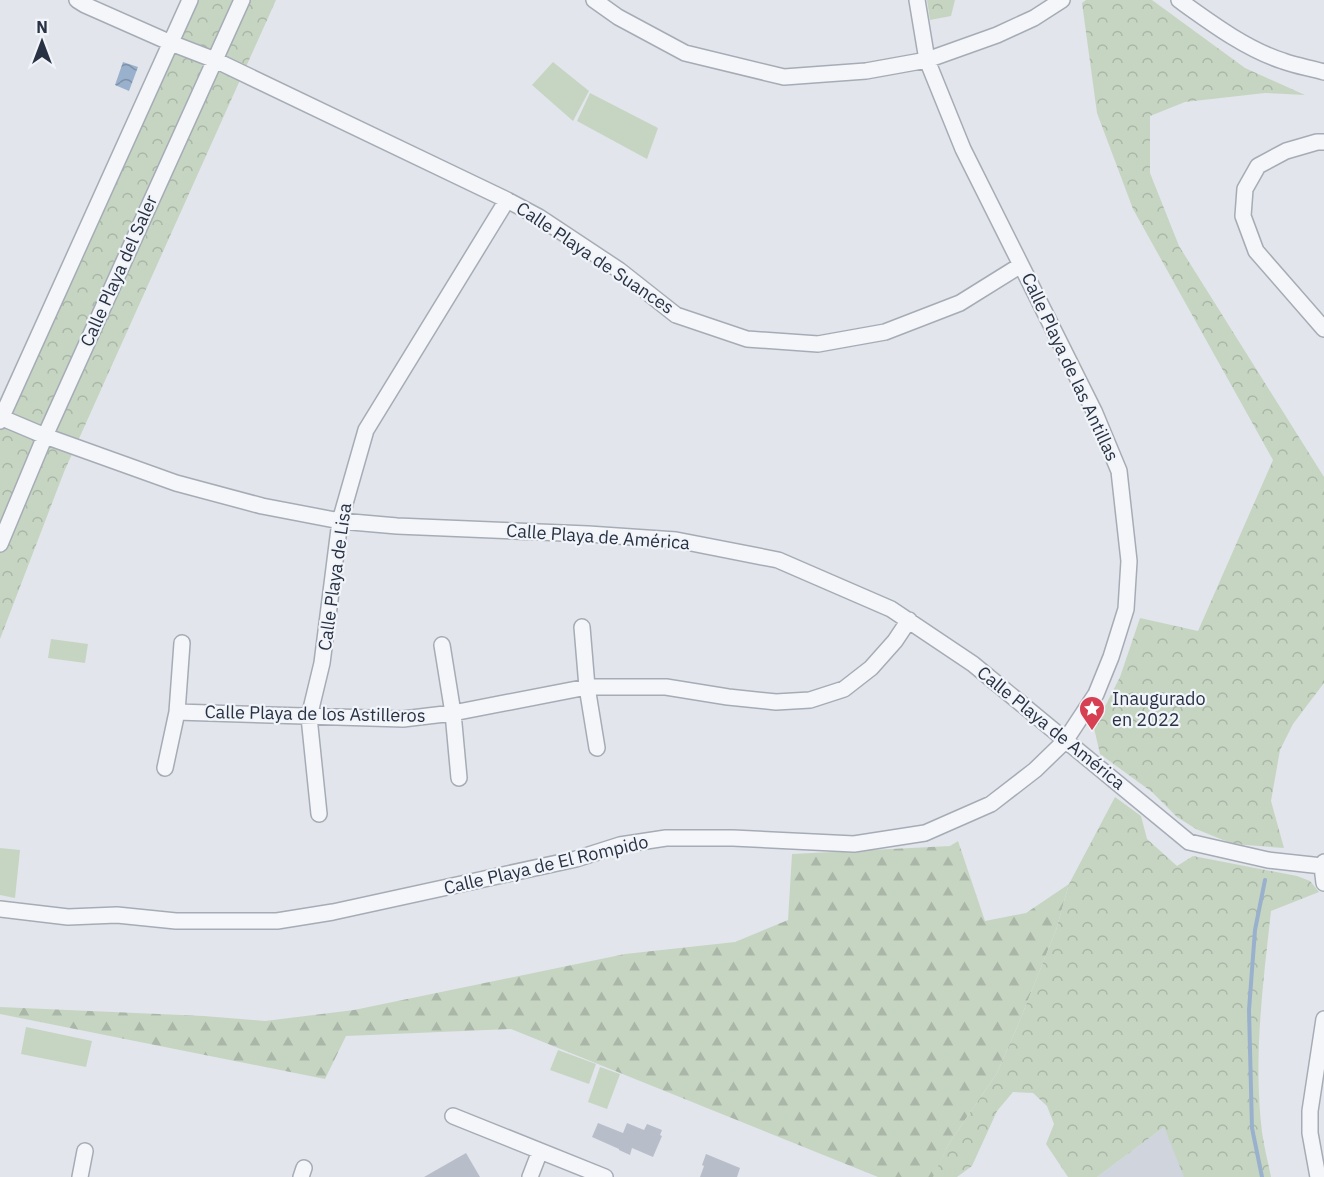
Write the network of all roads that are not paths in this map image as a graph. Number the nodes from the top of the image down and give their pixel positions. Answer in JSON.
{"nodes":[{"id":1,"x":77,"y":0,"type":"edge"},
{"id":2,"x":190,"y":0,"type":"edge"},
{"id":3,"x":242,"y":0,"type":"edge"},
{"id":4,"x":594,"y":0,"type":"edge"},
{"id":5,"x":917,"y":0,"type":"edge"},
{"id":6,"x":1062,"y":0,"type":"edge"},
{"id":7,"x":1179,"y":0,"type":"edge"},
{"id":8,"x":171,"y":43,"type":"junction"},
{"id":9,"x":215,"y":60,"type":"junction"},
{"id":10,"x":927,"y":60,"type":"junction"},
{"id":11,"x":1324,"y":72,"type":"edge"},
{"id":12,"x":1322,"y":142,"type":"edge"},
{"id":13,"x":507,"y":200,"type":"junction"},
{"id":14,"x":1021,"y":265,"type":"junction"},
{"id":15,"x":1324,"y":329,"type":"edge"},
{"id":16,"x":0,"y":419,"type":"edge"},
{"id":17,"x":45,"y":436,"type":"junction"},
{"id":18,"x":340,"y":521,"type":"junction"},
{"id":19,"x":0,"y":544,"type":"edge"},
{"id":20,"x":909,"y":620,"type":"junction"},
{"id":21,"x":582,"y":627,"type":"dead end"},
{"id":22,"x":182,"y":643,"type":"dead end"},
{"id":23,"x":442,"y":645,"type":"dead end"},
{"id":24,"x":587,"y":687,"type":"junction"},
{"id":25,"x":177,"y":712,"type":"junction"},
{"id":26,"x":453,"y":713,"type":"junction"},
{"id":27,"x":309,"y":717,"type":"junction"},
{"id":28,"x":1065,"y":741,"type":"junction"},
{"id":29,"x":597,"y":748,"type":"dead end"},
{"id":30,"x":165,"y":768,"type":"dead end"},
{"id":31,"x":459,"y":778,"type":"dead end"},
{"id":32,"x":319,"y":814,"type":"dead end"},
{"id":33,"x":1323,"y":864,"type":"edge"},
{"id":34,"x":1324,"y":883,"type":"edge"},
{"id":35,"x":0,"y":909,"type":"edge"},
{"id":36,"x":1324,"y":1019,"type":"edge"},
{"id":37,"x":453,"y":1116,"type":"dead end"},
{"id":38,"x":85,"y":1151,"type":"dead end"},
{"id":39,"x":540,"y":1151,"type":"junction"},
{"id":40,"x":80,"y":1177,"type":"edge"},
{"id":41,"x":530,"y":1177,"type":"edge"},
{"id":42,"x":605,"y":1177,"type":"edge"},
{"id":43,"x":1318,"y":1177,"type":"edge"}],
"edges":[{"from":1,"to":8,"type":"street","name":"Calle Playa de Suances"},
{"from":2,"to":8,"type":"street"},
{"from":3,"to":9,"type":"street","name":"Calle Playa del Saler"},
{"from":4,"to":10,"type":"street"},
{"from":5,"to":10,"type":"street","name":"Calle Playa de las Antillas"},
{"from":6,"to":10,"type":"street"},
{"from":7,"to":11,"type":"street"},
{"from":8,"to":9,"type":"street","name":"Calle Playa de Suances"},
{"from":8,"to":16,"type":"street"},
{"from":9,"to":13,"type":"street","name":"Calle Playa de Suances"},
{"from":9,"to":17,"type":"street","name":"Calle Playa del Saler"},
{"from":10,"to":14,"type":"street","name":"Calle Playa de las Antillas"},
{"from":12,"to":15,"type":"street"},
{"from":13,"to":14,"type":"street","name":"Calle Playa de Suances"},
{"from":13,"to":18,"type":"street","name":"Calle Playa de Lisa"},
{"from":14,"to":28,"type":"street","name":"Calle Playa de las Antillas"},
{"from":16,"to":17,"type":"street","name":"Calle Playa de América"},
{"from":17,"to":18,"type":"street","name":"Calle Playa de América"},
{"from":17,"to":19,"type":"street","name":"Calle Playa del Saler"},
{"from":18,"to":20,"type":"street","name":"Calle Playa de América"},
{"from":18,"to":27,"type":"street","name":"Calle Playa de Lisa"},
{"from":20,"to":24,"type":"street","name":"Calle Playa de los Astilleros"},
{"from":20,"to":28,"type":"street","name":"Calle Playa de América"},
{"from":21,"to":24,"type":"street"},
{"from":22,"to":25,"type":"street","name":"Calle Playa de los Astilleros"},
{"from":23,"to":26,"type":"street","name":"Calle Playa de los Astilleros"},
{"from":24,"to":26,"type":"street","name":"Calle Playa de los Astilleros"},
{"from":24,"to":29,"type":"street"},
{"from":25,"to":27,"type":"street","name":"Calle Playa de los Astilleros"},
{"from":25,"to":30,"type":"street","name":"Calle Playa de los Astilleros"},
{"from":26,"to":27,"type":"street","name":"Calle Playa de los Astilleros"},
{"from":26,"to":31,"type":"street","name":"Calle Playa de los Astilleros"},
{"from":27,"to":32,"type":"street","name":"Calle Playa de Lisa"},
{"from":28,"to":33,"type":"street","name":"Calle Playa de América"},
{"from":28,"to":35,"type":"street","name":"Calle Playa de El Rompido"},
{"from":33,"to":34,"type":"street"},
{"from":36,"to":43,"type":"street"},
{"from":37,"to":39,"type":"street"},
{"from":38,"to":40,"type":"street"},
{"from":39,"to":41,"type":"street"},
{"from":39,"to":42,"type":"street"}]}
